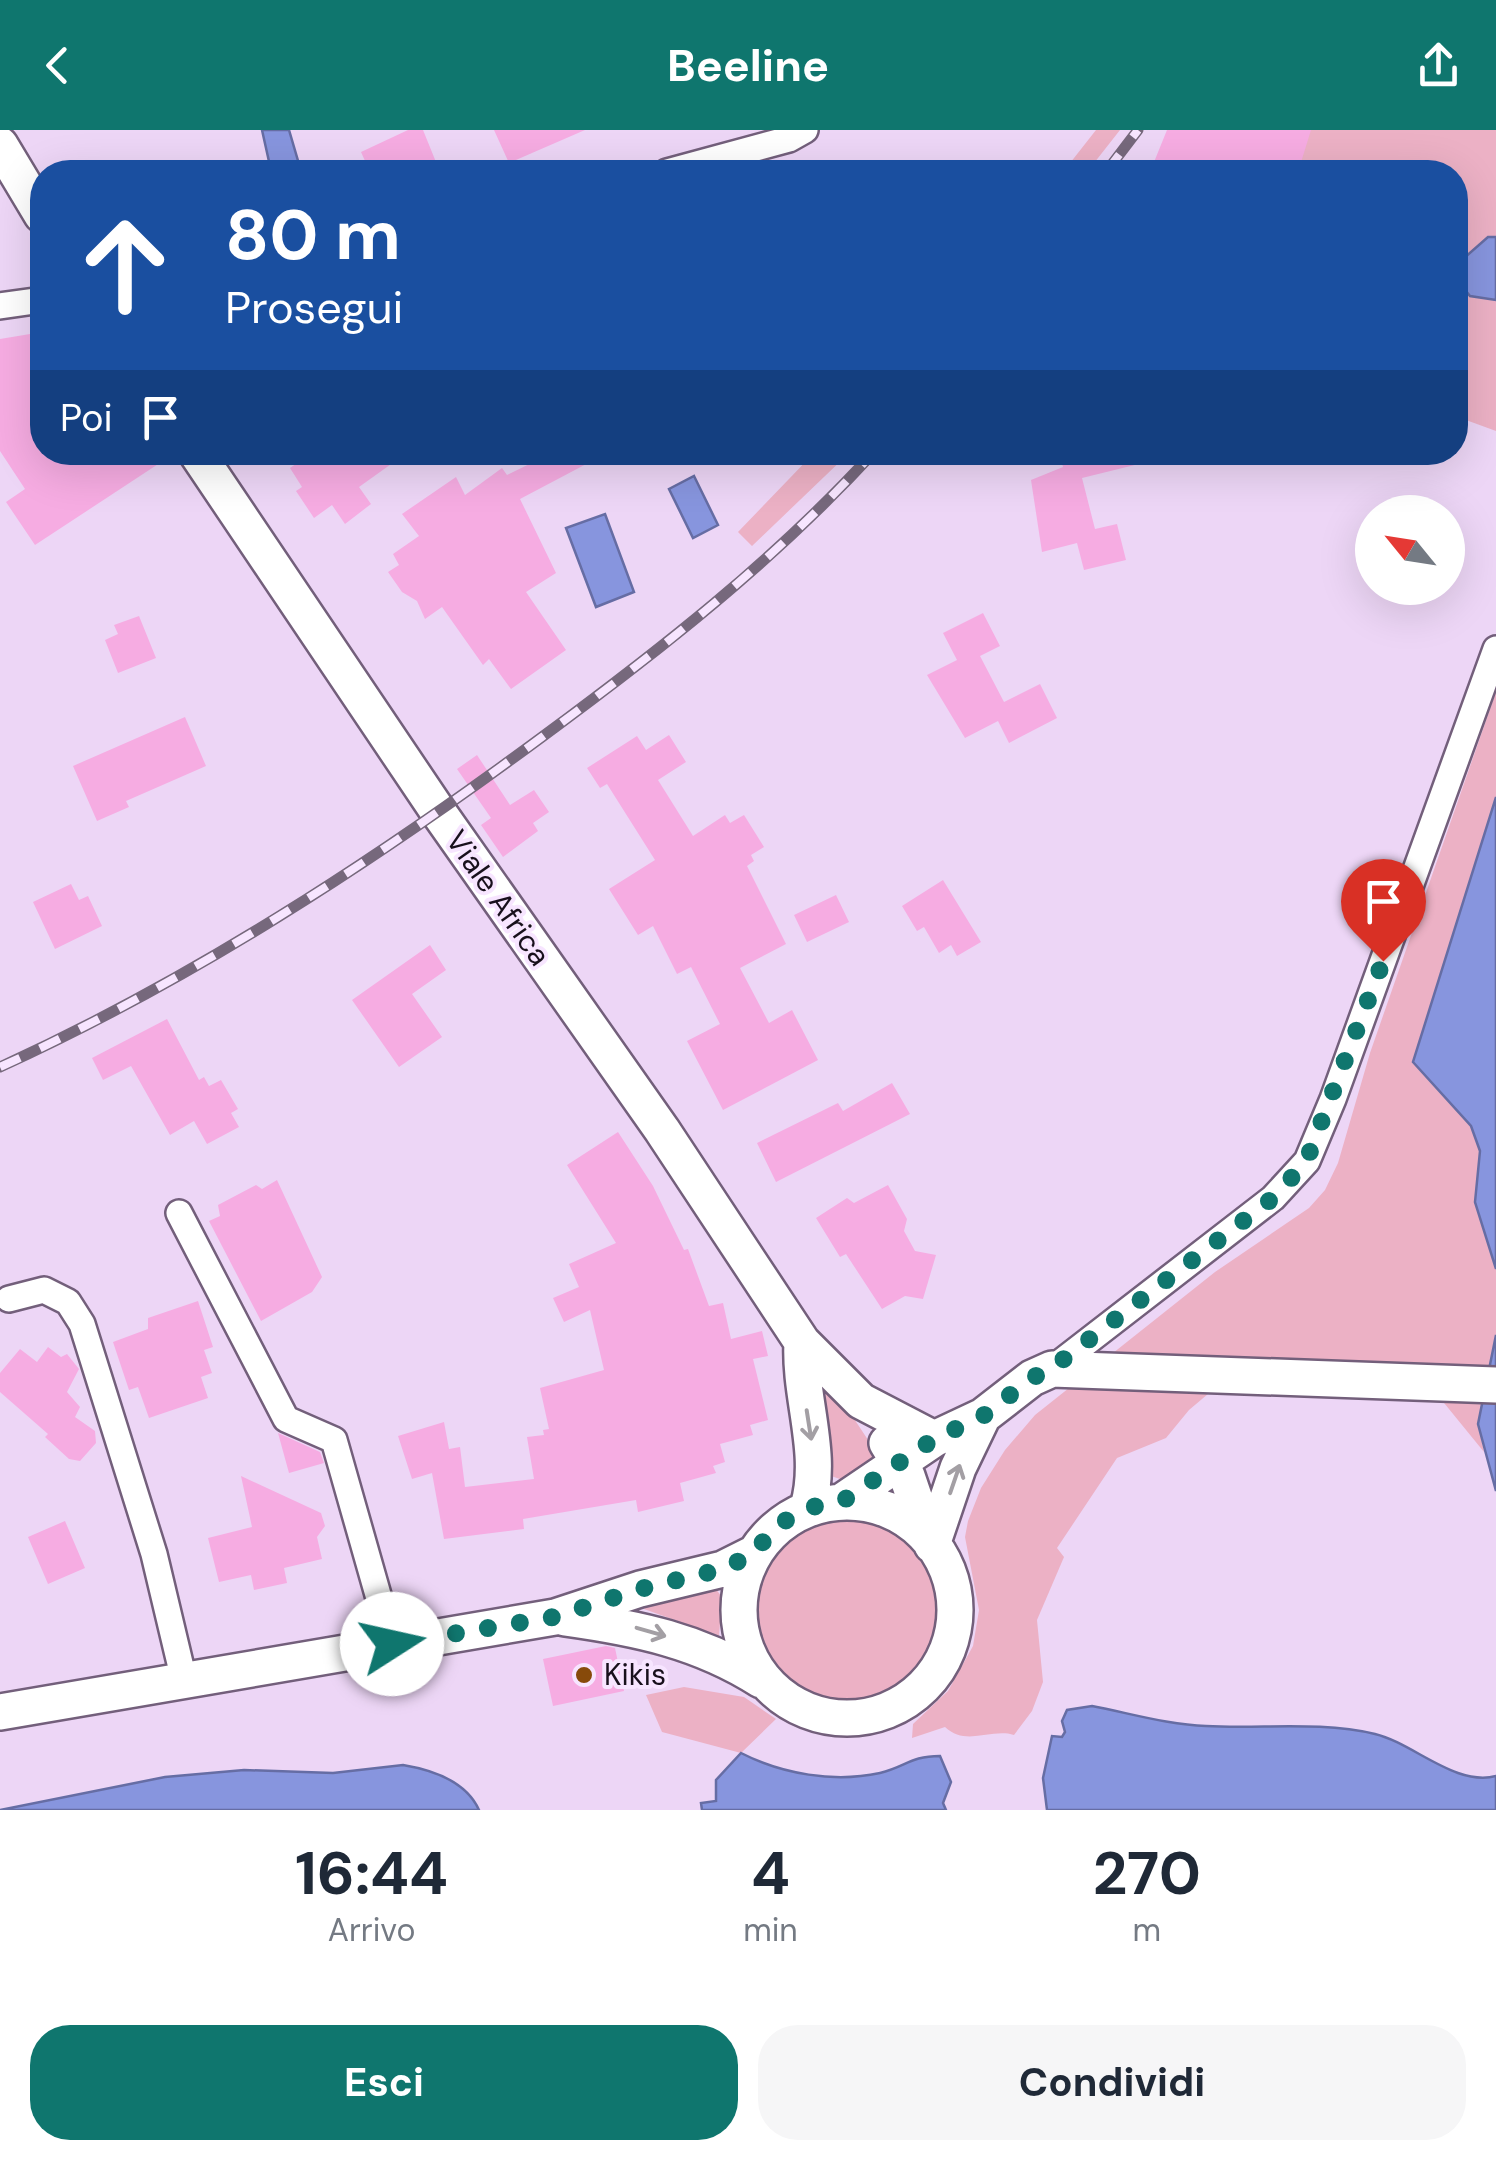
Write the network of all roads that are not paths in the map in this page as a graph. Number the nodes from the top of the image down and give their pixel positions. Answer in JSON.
{"nodes":[{"id":1,"x":805,"y":130,"type":"edge"},
{"id":2,"x":0,"y":145,"type":"edge"},
{"id":3,"x":710,"y":160,"type":"edge"},
{"id":4,"x":30,"y":195,"type":"edge"},
{"id":5,"x":30,"y":302,"type":"edge"},
{"id":6,"x":0,"y":306,"type":"edge"},
{"id":7,"x":205,"y":465,"type":"edge"},
{"id":8,"x":1496,"y":649,"type":"edge"},
{"id":9,"x":179,"y":1213,"type":"dead end"},
{"id":10,"x":9,"y":1300,"type":"dead end"},
{"id":11,"x":802,"y":1342,"type":"junction"},
{"id":12,"x":1052,"y":1368,"type":"junction"},
{"id":13,"x":1496,"y":1384,"type":"edge"},
{"id":14,"x":861,"y":1401,"type":"junction"},
{"id":15,"x":983,"y":1416,"type":"junction"},
{"id":16,"x":934,"y":1439,"type":"junction"},
{"id":17,"x":899,"y":1463,"type":"junction"},
{"id":18,"x":844,"y":1500,"type":"junction"},
{"id":19,"x":808,"y":1508,"type":"junction"},
{"id":20,"x":930,"y":1541,"type":"junction"},
{"id":21,"x":753,"y":1554,"type":"junction"},
{"id":22,"x":554,"y":1617,"type":"junction"},
{"id":23,"x":392,"y":1644,"type":"junction"},
{"id":24,"x":184,"y":1680,"type":"junction"},
{"id":25,"x":765,"y":1682,"type":"junction"},
{"id":26,"x":0,"y":1712,"type":"edge"}],
"edges":[{"from":1,"to":3,"type":"street"},
{"from":2,"to":4,"type":"main road"},
{"from":5,"to":6,"type":"street"},
{"from":7,"to":11,"type":"main road","name":"Viale Africa"},
{"from":8,"to":12,"type":"street"},
{"from":9,"to":23,"type":"street"},
{"from":10,"to":24,"type":"street"},
{"from":11,"to":14,"type":"main road","name":"Viale Africa"},
{"from":11,"to":19,"type":"main road","one_way":true},
{"from":12,"to":13,"type":"main road"},
{"from":12,"to":15,"type":"main road"},
{"from":14,"to":16,"type":"main road","name":"Viale Africa"},
{"from":14,"to":17,"type":"main road","name":"Viale Africa"},
{"from":15,"to":16,"type":"main road"},
{"from":20,"to":15,"type":"main road","one_way":true},
{"from":16,"to":17,"type":"main road"},
{"from":17,"to":18,"type":"main road"},
{"from":17,"to":20,"type":"main road","name":"Viale Africa"},
{"from":18,"to":19,"type":"main road"},
{"from":18,"to":20,"type":"main road"},
{"from":19,"to":21,"type":"main road"},
{"from":20,"to":25,"type":"main road"},
{"from":21,"to":22,"type":"main road"},
{"from":21,"to":25,"type":"main road"},
{"from":22,"to":23,"type":"main road"},
{"from":22,"to":25,"type":"main road","one_way":true},
{"from":23,"to":24,"type":"main road"},
{"from":24,"to":26,"type":"main road"}]}
